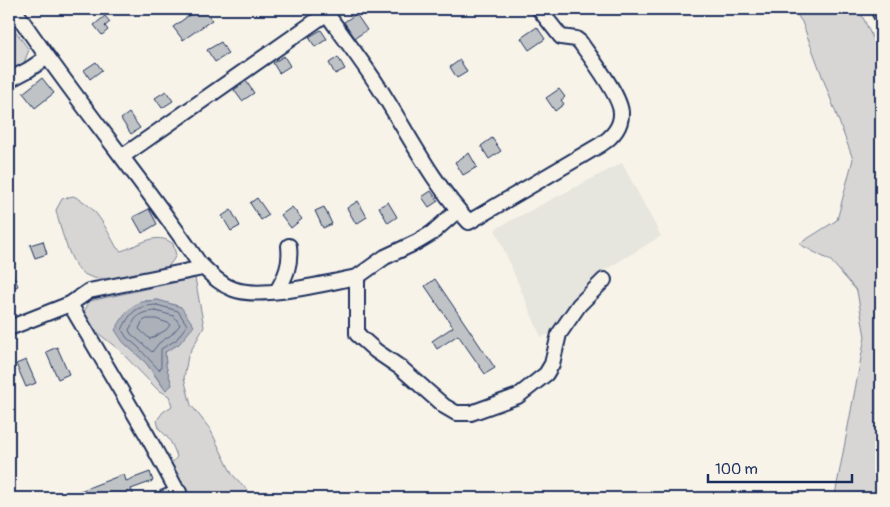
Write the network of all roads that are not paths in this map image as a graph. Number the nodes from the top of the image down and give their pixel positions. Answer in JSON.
{"nodes":[{"id":1,"x":14,"y":9,"type":"edge"},
{"id":2,"x":539,"y":9,"type":"edge"},
{"id":3,"x":878,"y":9,"type":"edge"},
{"id":4,"x":330,"y":10,"type":"edge"},
{"id":5,"x":881,"y":15,"type":"edge"},
{"id":6,"x":46,"y":58,"type":"junction"},
{"id":7,"x":9,"y":80,"type":"edge"},
{"id":8,"x":123,"y":156,"type":"junction"},
{"id":9,"x":458,"y":210,"type":"junction"},
{"id":10,"x":289,"y":246,"type":"dead end"},
{"id":11,"x":199,"y":263,"type":"junction"},
{"id":12,"x":356,"y":277,"type":"junction"},
{"id":13,"x":604,"y":280,"type":"dead end"},
{"id":14,"x":277,"y":291,"type":"junction"},
{"id":15,"x":70,"y":304,"type":"junction"},
{"id":16,"x":9,"y":328,"type":"edge"},
{"id":17,"x":180,"y":495,"type":"edge"},
{"id":18,"x":164,"y":498,"type":"edge"}],
"edges":[{"from":1,"to":6,"type":"street"},
{"from":2,"to":9,"type":"street"},
{"from":3,"to":5,"type":"street"},
{"from":4,"to":8,"type":"street"},
{"from":4,"to":9,"type":"street"},
{"from":6,"to":7,"type":"street"},
{"from":6,"to":8,"type":"street"},
{"from":8,"to":11,"type":"street"},
{"from":9,"to":12,"type":"street"},
{"from":10,"to":14,"type":"street"},
{"from":11,"to":14,"type":"street"},
{"from":11,"to":15,"type":"street"},
{"from":12,"to":13,"type":"street"},
{"from":12,"to":14,"type":"street"},
{"from":15,"to":16,"type":"street"},
{"from":15,"to":17,"type":"street"},
{"from":17,"to":18,"type":"street"}]}
